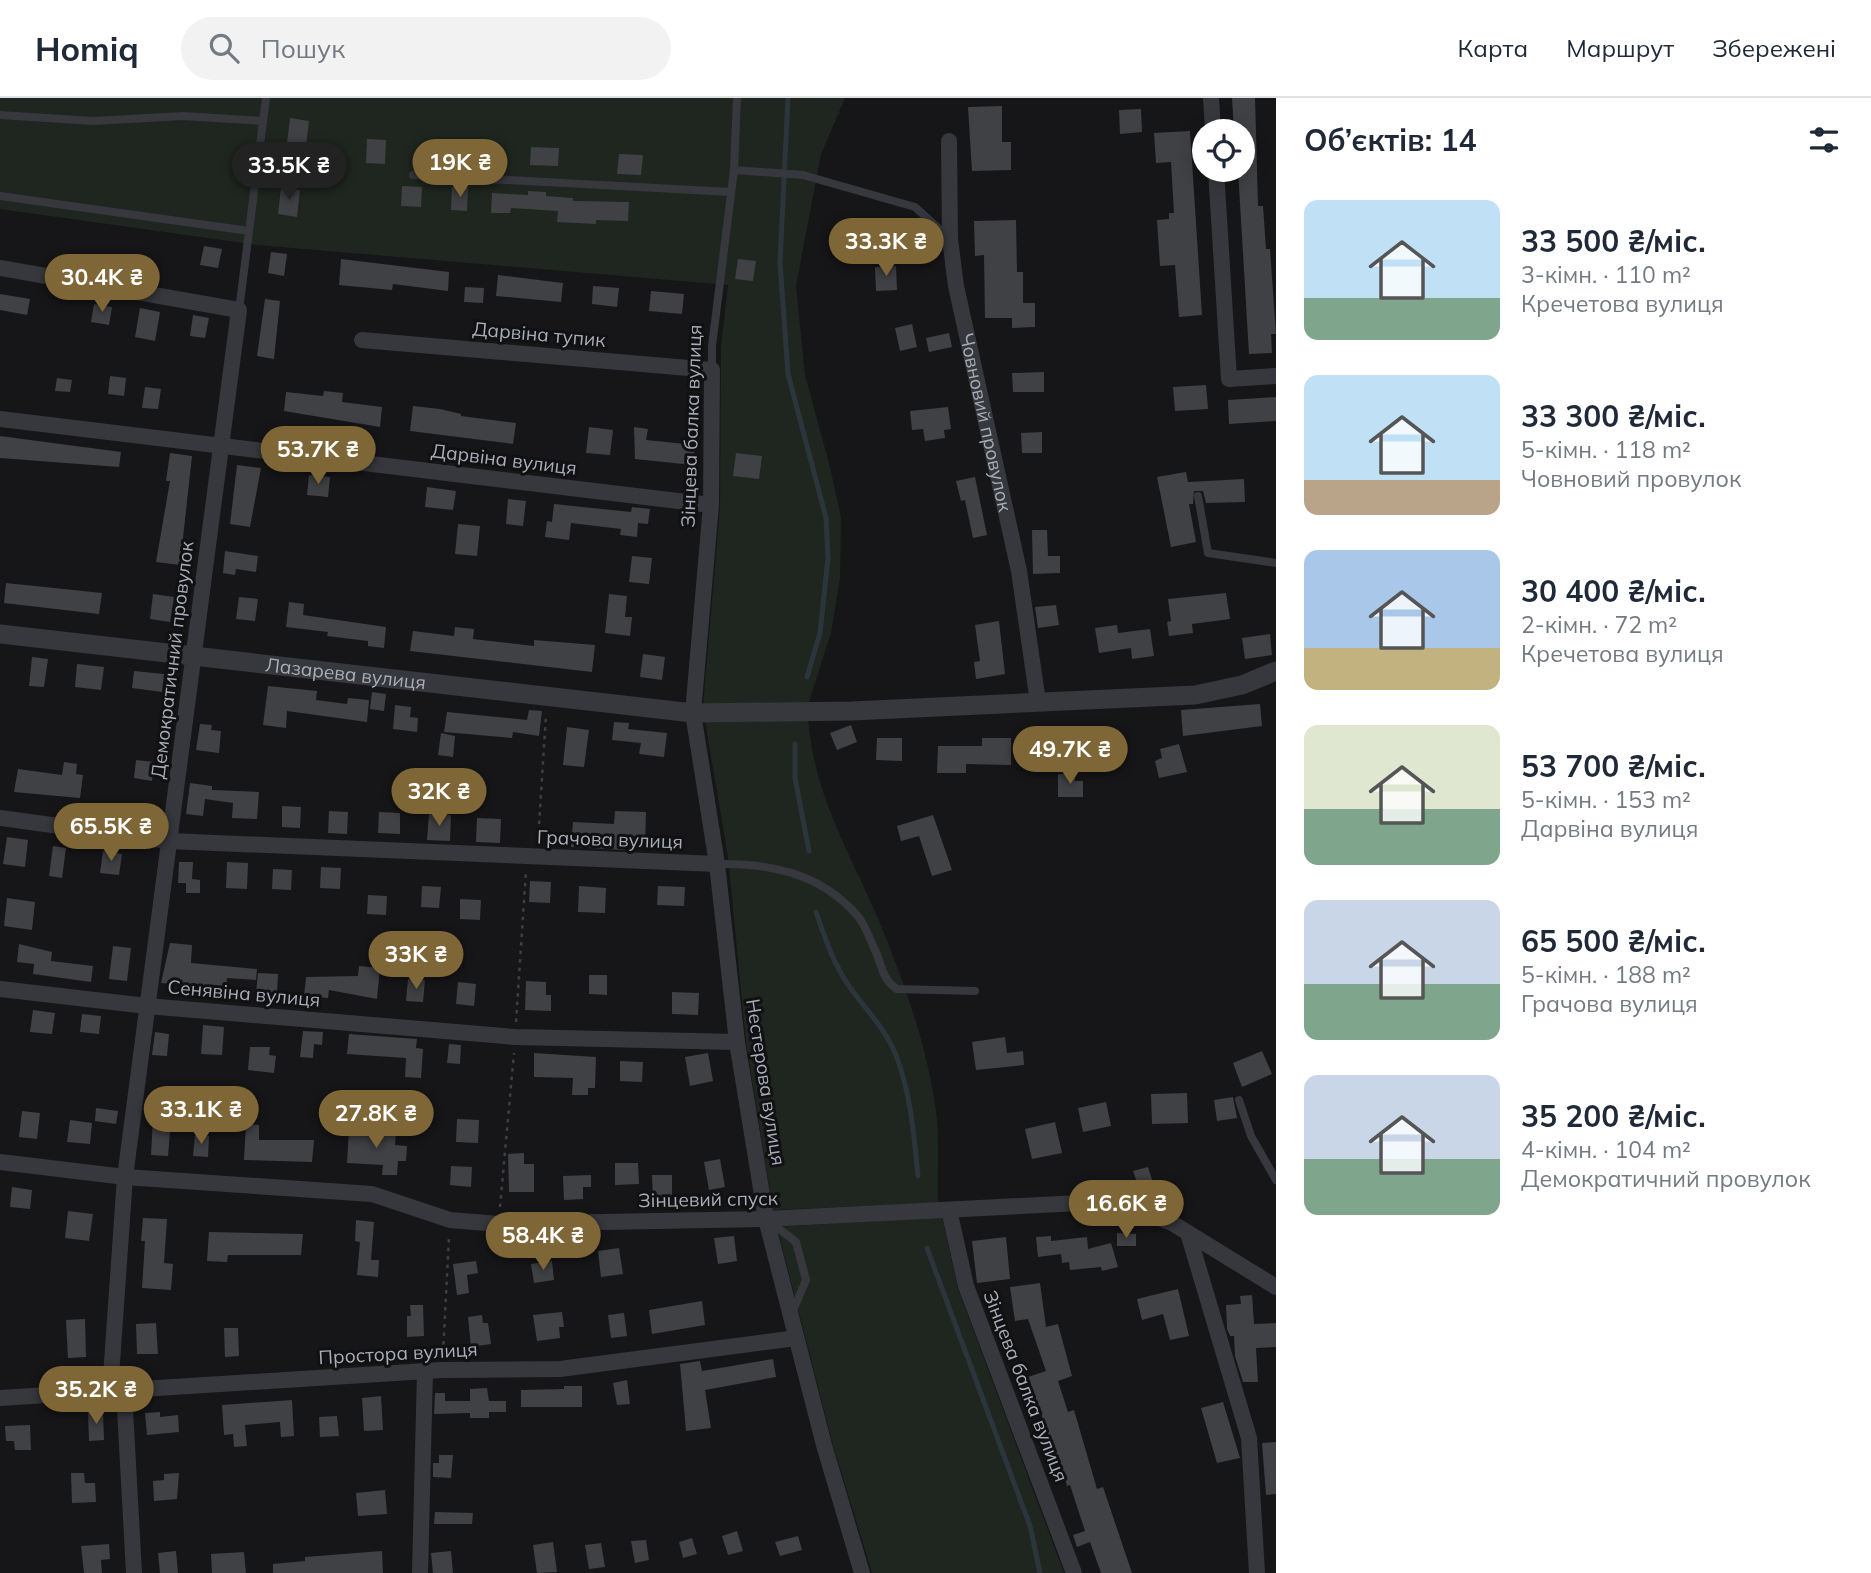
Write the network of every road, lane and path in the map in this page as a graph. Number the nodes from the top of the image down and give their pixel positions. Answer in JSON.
{"nodes":[{"id":1,"x":266,"y":98,"type":"edge"},
{"id":2,"x":737,"y":98,"type":"edge"},
{"id":3,"x":1211,"y":98,"type":"edge"},
{"id":4,"x":0,"y":115,"type":"edge"},
{"id":5,"x":1212,"y":119,"type":"edge"},
{"id":6,"x":263,"y":121,"type":"junction"},
{"id":7,"x":949,"y":141,"type":"dead end"},
{"id":8,"x":734,"y":170,"type":"junction"},
{"id":9,"x":413,"y":175,"type":"dead end"},
{"id":10,"x":1217,"y":182,"type":"edge"},
{"id":11,"x":731,"y":192,"type":"junction"},
{"id":12,"x":0,"y":196,"type":"edge"},
{"id":13,"x":249,"y":231,"type":"junction"},
{"id":14,"x":950,"y":239,"type":"junction"},
{"id":15,"x":0,"y":268,"type":"edge"},
{"id":16,"x":239,"y":310,"type":"junction"},
{"id":17,"x":362,"y":340,"type":"dead end"},
{"id":18,"x":712,"y":370,"type":"junction"},
{"id":19,"x":1276,"y":376,"type":"edge"},
{"id":20,"x":0,"y":419,"type":"edge"},
{"id":21,"x":221,"y":447,"type":"junction"},
{"id":22,"x":1198,"y":496,"type":"dead end"},
{"id":23,"x":711,"y":505,"type":"junction"},
{"id":24,"x":1276,"y":563,"type":"edge"},
{"id":25,"x":0,"y":634,"type":"edge"},
{"id":26,"x":193,"y":656,"type":"junction"},
{"id":27,"x":1276,"y":671,"type":"edge"},
{"id":28,"x":547,"y":697,"type":"junction"},
{"id":29,"x":1038,"y":702,"type":"junction"},
{"id":30,"x":693,"y":713,"type":"junction"},
{"id":31,"x":0,"y":818,"type":"edge"},
{"id":32,"x":169,"y":841,"type":"junction"},
{"id":33,"x":532,"y":858,"type":"junction"},
{"id":34,"x":717,"y":864,"type":"junction"},
{"id":35,"x":0,"y":989,"type":"edge"},
{"id":36,"x":975,"y":991,"type":"dead end"},
{"id":37,"x":147,"y":1006,"type":"junction"},
{"id":38,"x":515,"y":1037,"type":"junction"},
{"id":39,"x":737,"y":1042,"type":"junction"},
{"id":40,"x":1239,"y":1100,"type":"dead end"},
{"id":41,"x":0,"y":1162,"type":"edge"},
{"id":42,"x":125,"y":1177,"type":"junction"},
{"id":43,"x":1276,"y":1180,"type":"edge"},
{"id":44,"x":949,"y":1210,"type":"junction"},
{"id":45,"x":766,"y":1219,"type":"junction"},
{"id":46,"x":450,"y":1220,"type":"junction"},
{"id":47,"x":499,"y":1224,"type":"junction"},
{"id":48,"x":1188,"y":1233,"type":"junction"},
{"id":49,"x":1276,"y":1287,"type":"edge"},
{"id":50,"x":790,"y":1315,"type":"junction"},
{"id":51,"x":796,"y":1338,"type":"junction"},
{"id":52,"x":442,"y":1370,"type":"junction"},
{"id":53,"x":425,"y":1371,"type":"junction"},
{"id":54,"x":117,"y":1391,"type":"junction"},
{"id":55,"x":0,"y":1398,"type":"edge"},
{"id":56,"x":134,"y":1573,"type":"edge"},
{"id":57,"x":420,"y":1573,"type":"edge"},
{"id":58,"x":862,"y":1573,"type":"edge"},
{"id":59,"x":1074,"y":1573,"type":"edge"},
{"id":60,"x":1257,"y":1573,"type":"edge"}],
"edges":[{"from":1,"to":6,"type":"lane"},
{"from":2,"to":8,"type":"lane","name":"Зінцева балка вулиця"},
{"from":3,"to":5,"type":"street"},
{"from":4,"to":6,"type":"lane"},
{"from":6,"to":13,"type":"lane"},
{"from":7,"to":14,"type":"street","name":"Човновий провулок"},
{"from":8,"to":11,"type":"lane","name":"Зінцева балка вулиця"},
{"from":8,"to":14,"type":"lane"},
{"from":9,"to":11,"type":"lane"},
{"from":10,"to":19,"type":"street"},
{"from":11,"to":18,"type":"lane","name":"Зінцева балка вулиця"},
{"from":12,"to":13,"type":"lane"},
{"from":13,"to":16,"type":"lane"},
{"from":14,"to":29,"type":"street","name":"Човновий провулок"},
{"from":15,"to":16,"type":"street"},
{"from":16,"to":21,"type":"street","name":"Демократичний провулок"},
{"from":17,"to":18,"type":"street","name":"Дарвіна тупик"},
{"from":18,"to":23,"type":"street","name":"Зінцева балка вулиця"},
{"from":20,"to":21,"type":"street","name":"Дарвіна вулиця"},
{"from":21,"to":23,"type":"street","name":"Дарвіна вулиця"},
{"from":21,"to":26,"type":"street","name":"Демократичний провулок"},
{"from":22,"to":24,"type":"lane"},
{"from":23,"to":30,"type":"street","name":"Зінцева балка вулиця"},
{"from":25,"to":26,"type":"street","name":"Лазарева вулиця"},
{"from":26,"to":28,"type":"street","name":"Лазарева вулиця"},
{"from":26,"to":32,"type":"street","name":"Демократичний провулок"},
{"from":27,"to":29,"type":"street"},
{"from":28,"to":30,"type":"street","name":"Лазарева вулиця"},
{"from":28,"to":33,"type":"path"},
{"from":29,"to":30,"type":"street"},
{"from":30,"to":34,"type":"street","name":"Нестерова вулиця"},
{"from":31,"to":32,"type":"street","name":"Грачова вулиця"},
{"from":32,"to":33,"type":"street","name":"Грачова вулиця"},
{"from":32,"to":37,"type":"street","name":"Демократичний провулок"},
{"from":33,"to":34,"type":"street","name":"Грачова вулиця"},
{"from":33,"to":38,"type":"path"},
{"from":34,"to":36,"type":"lane"},
{"from":34,"to":39,"type":"street","name":"Нестерова вулиця"},
{"from":35,"to":37,"type":"street","name":"Сенявіна вулиця"},
{"from":37,"to":38,"type":"street","name":"Сенявіна вулиця"},
{"from":37,"to":42,"type":"street","name":"Демократичний провулок"},
{"from":38,"to":39,"type":"street","name":"Сенявіна вулиця"},
{"from":38,"to":47,"type":"path"},
{"from":39,"to":45,"type":"street","name":"Нестерова вулиця"},
{"from":40,"to":43,"type":"lane"},
{"from":41,"to":42,"type":"street","name":"Зінцевий спуск"},
{"from":42,"to":46,"type":"street","name":"Зінцевий спуск"},
{"from":42,"to":54,"type":"street","name":"Демократичний провулок"},
{"from":44,"to":45,"type":"street","name":"Зінцевий спуск"},
{"from":44,"to":48,"type":"street","name":"Зінцевий спуск"},
{"from":44,"to":59,"type":"street","name":"Зінцева балка вулиця"},
{"from":45,"to":47,"type":"street","name":"Зінцевий спуск"},
{"from":45,"to":50,"type":"street","name":"Нестерова вулиця"},
{"from":45,"to":50,"type":"lane"},
{"from":46,"to":47,"type":"street","name":"Зінцевий спуск"},
{"from":46,"to":52,"type":"path"},
{"from":48,"to":49,"type":"street","name":"Зінцевий спуск"},
{"from":48,"to":60,"type":"street"},
{"from":50,"to":51,"type":"street","name":"Нестерова вулиця"},
{"from":51,"to":52,"type":"street","name":"Простора вулиця"},
{"from":51,"to":58,"type":"street","name":"Нестерова вулиця"},
{"from":52,"to":53,"type":"street","name":"Простора вулиця"},
{"from":53,"to":54,"type":"street","name":"Простора вулиця"},
{"from":53,"to":57,"type":"street"},
{"from":54,"to":55,"type":"street","name":"Простора вулиця"},
{"from":54,"to":56,"type":"street","name":"Демократичний провулок"}]}
